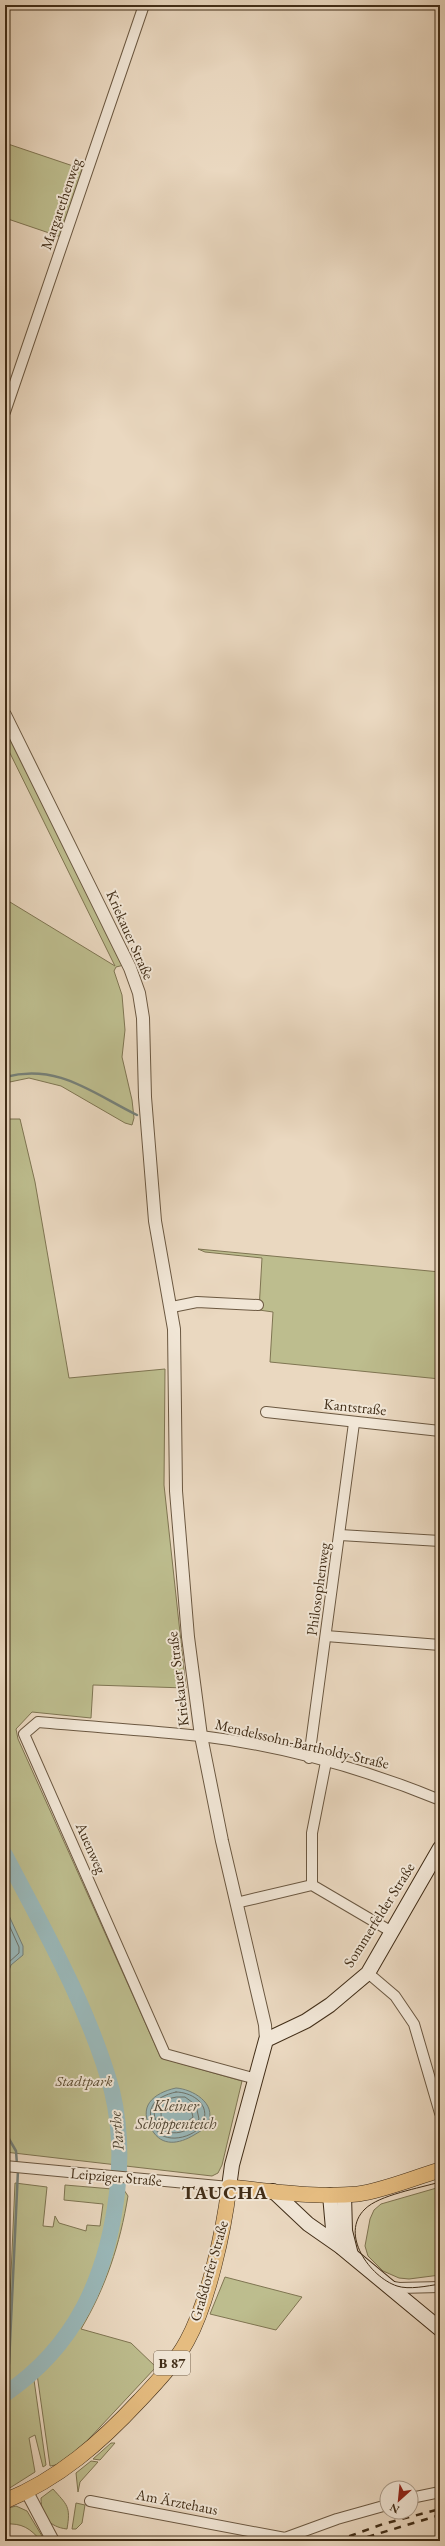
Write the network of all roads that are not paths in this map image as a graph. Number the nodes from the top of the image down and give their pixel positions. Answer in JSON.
{"nodes":[{"id":1,"x":144,"y":5,"type":"edge"},
{"id":2,"x":5,"y":412,"type":"edge"},
{"id":3,"x":5,"y":714,"type":"edge"},
{"id":4,"x":258,"y":1305,"type":"dead end"},
{"id":5,"x":172,"y":1307,"type":"junction"},
{"id":6,"x":266,"y":1412,"type":"dead end"},
{"id":7,"x":354,"y":1423,"type":"junction"},
{"id":8,"x":440,"y":1431,"type":"edge"},
{"id":9,"x":340,"y":1535,"type":"junction"},
{"id":10,"x":440,"y":1541,"type":"edge"},
{"id":11,"x":326,"y":1636,"type":"junction"},
{"id":12,"x":440,"y":1645,"type":"edge"},
{"id":13,"x":201,"y":1736,"type":"junction"},
{"id":14,"x":309,"y":1758,"type":"junction"},
{"id":15,"x":326,"y":1762,"type":"junction"},
{"id":16,"x":440,"y":1800,"type":"edge"},
{"id":17,"x":440,"y":1848,"type":"edge"},
{"id":18,"x":312,"y":1885,"type":"junction"},
{"id":19,"x":236,"y":1903,"type":"junction"},
{"id":20,"x":392,"y":1932,"type":"junction"},
{"id":21,"x":368,"y":1973,"type":"junction"},
{"id":22,"x":266,"y":2040,"type":"junction"},
{"id":23,"x":256,"y":2079,"type":"junction"},
{"id":24,"x":440,"y":2113,"type":"edge"},
{"id":25,"x":5,"y":2166,"type":"edge"},
{"id":26,"x":440,"y":2170,"type":"edge"},
{"id":27,"x":229,"y":2187,"type":"junction"},
{"id":28,"x":274,"y":2191,"type":"junction"},
{"id":29,"x":337,"y":2195,"type":"junction"},
{"id":30,"x":346,"y":2251,"type":"junction"},
{"id":31,"x":387,"y":2286,"type":"junction"},
{"id":32,"x":440,"y":2287,"type":"edge"},
{"id":33,"x":440,"y":2329,"type":"edge"},
{"id":34,"x":27,"y":2492,"type":"junction"},
{"id":35,"x":440,"y":2492,"type":"edge"},
{"id":36,"x":419,"y":2496,"type":"edge"},
{"id":37,"x":5,"y":2500,"type":"edge"},
{"id":38,"x":90,"y":2501,"type":"dead end"},
{"id":39,"x":379,"y":2507,"type":"edge"},
{"id":40,"x":53,"y":2541,"type":"edge"}],
"edges":[{"from":1,"to":2,"type":"street","name":"Margarethenweg"},
{"from":3,"to":5,"type":"street","name":"Kriekauer Straße"},
{"from":4,"to":5,"type":"street"},
{"from":5,"to":13,"type":"street","name":"Kriekauer Straße"},
{"from":6,"to":7,"type":"street","name":"Kantstraße"},
{"from":7,"to":8,"type":"street","name":"Kantstraße"},
{"from":7,"to":9,"type":"street","name":"Philosophenweg"},
{"from":9,"to":10,"type":"street"},
{"from":9,"to":11,"type":"street","name":"Philosophenweg"},
{"from":11,"to":12,"type":"street"},
{"from":11,"to":14,"type":"street","name":"Philosophenweg"},
{"from":13,"to":14,"type":"street","name":"Mendelssohn-Bartholdy-Straße"},
{"from":13,"to":19,"type":"street","name":"Kriekauer Straße"},
{"from":13,"to":23,"type":"street","name":"Auenweg"},
{"from":14,"to":15,"type":"street","name":"Mendelssohn-Bartholdy-Straße"},
{"from":15,"to":16,"type":"street","name":"Mendelssohn-Bartholdy-Straße"},
{"from":15,"to":18,"type":"street"},
{"from":17,"to":20,"type":"main road","name":"Sommerfelder Straße"},
{"from":18,"to":19,"type":"street"},
{"from":18,"to":20,"type":"street"},
{"from":19,"to":22,"type":"street","name":"Kriekauer Straße"},
{"from":20,"to":21,"type":"main road","name":"Sommerfelder Straße"},
{"from":21,"to":22,"type":"main road","name":"Sommerfelder Straße"},
{"from":21,"to":24,"type":"street"},
{"from":22,"to":23,"type":"main road"},
{"from":23,"to":27,"type":"main road"},
{"from":25,"to":27,"type":"street","name":"Leipziger Straße"},
{"from":26,"to":29,"type":"main road","name":"Leipziger Straße"},
{"from":27,"to":28,"type":"main road","name":"Leipziger Straße"},
{"from":27,"to":34,"type":"main road","name":"Graßdorfer Straße","number":"B 87"},
{"from":28,"to":29,"type":"main road","name":"Leipziger Straße"},
{"from":28,"to":30,"type":"main road"},
{"from":29,"to":30,"type":"main road"},
{"from":30,"to":31,"type":"main road"},
{"from":31,"to":32,"type":"street"},
{"from":31,"to":33,"type":"main road"},
{"from":34,"to":37,"type":"main road","number":"B 87"},
{"from":34,"to":40,"type":"street"},
{"from":35,"to":36,"type":"street"},
{"from":38,"to":39,"type":"street","name":"Am Ärztehaus"}]}
